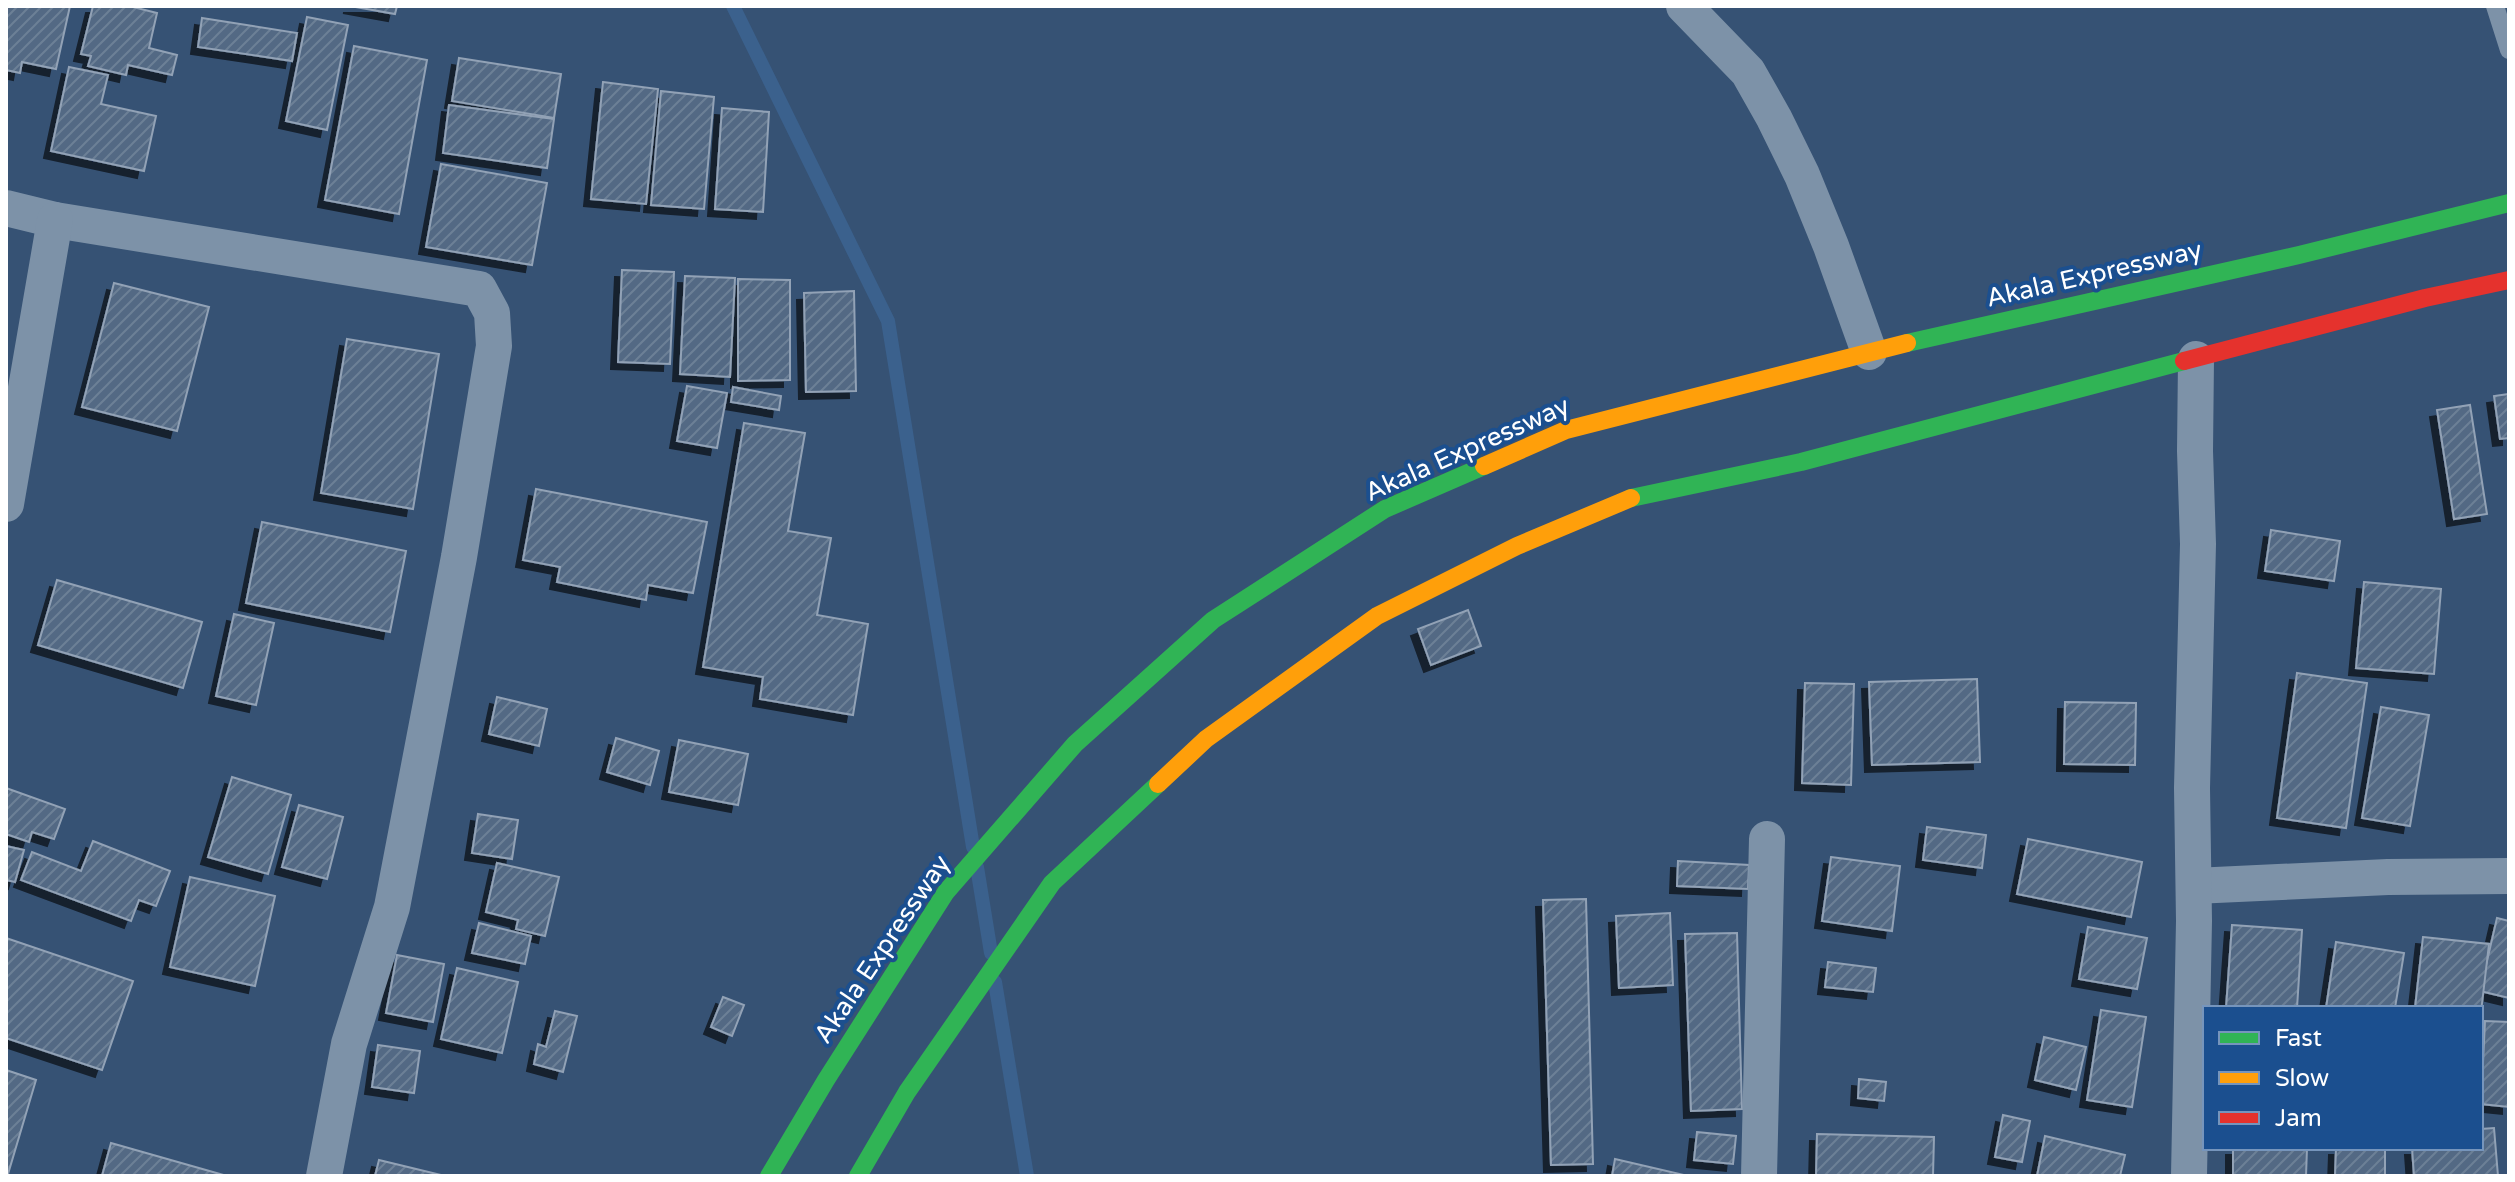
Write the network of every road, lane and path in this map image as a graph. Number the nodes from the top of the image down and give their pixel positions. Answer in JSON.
{"nodes":[{"id":1,"x":1684,"y":6,"type":"edge"},
{"id":2,"x":2495,"y":6,"type":"edge"},
{"id":3,"x":2509,"y":50,"type":"edge"},
{"id":4,"x":2509,"y":203,"type":"edge"},
{"id":5,"x":6,"y":208,"type":"edge"},
{"id":6,"x":55,"y":220,"type":"junction"},
{"id":7,"x":2509,"y":280,"type":"edge"},
{"id":8,"x":1869,"y":352,"type":"junction"},
{"id":9,"x":2196,"y":359,"type":"junction"},
{"id":10,"x":6,"y":504,"type":"edge"},
{"id":11,"x":1767,"y":839,"type":"dead end"},
{"id":12,"x":2509,"y":876,"type":"edge"},
{"id":13,"x":2194,"y":886,"type":"junction"},
{"id":14,"x":324,"y":1176,"type":"edge"},
{"id":15,"x":769,"y":1176,"type":"edge"},
{"id":16,"x":858,"y":1176,"type":"edge"},
{"id":17,"x":1759,"y":1176,"type":"edge"},
{"id":18,"x":2189,"y":1176,"type":"edge"}],
"edges":[{"from":1,"to":8,"type":"street"},
{"from":2,"to":3,"type":"lane"},
{"from":4,"to":8,"type":"main road","name":"Akala Expressway"},
{"from":5,"to":6,"type":"street"},
{"from":6,"to":10,"type":"street"},
{"from":6,"to":14,"type":"street"},
{"from":7,"to":9,"type":"main road"},
{"from":8,"to":15,"type":"main road","name":"Akala Expressway"},
{"from":9,"to":13,"type":"street"},
{"from":9,"to":16,"type":"main road"},
{"from":11,"to":17,"type":"street"},
{"from":12,"to":13,"type":"street"},
{"from":13,"to":18,"type":"street"}]}
